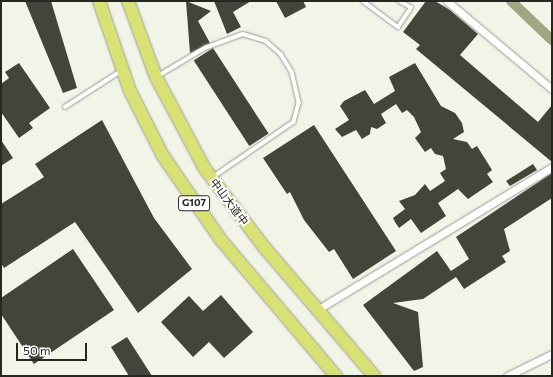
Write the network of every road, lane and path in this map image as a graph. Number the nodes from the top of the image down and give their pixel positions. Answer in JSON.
{"nodes":[{"id":1,"x":99,"y":1,"type":"edge"},
{"id":2,"x":128,"y":1,"type":"edge"},
{"id":3,"x":363,"y":1,"type":"edge"},
{"id":4,"x":399,"y":1,"type":"edge"},
{"id":5,"x":447,"y":1,"type":"edge"},
{"id":6,"x":122,"y":70,"type":"junction"},
{"id":7,"x":156,"y":77,"type":"junction"},
{"id":8,"x":552,"y":89,"type":"edge"},
{"id":9,"x":65,"y":107,"type":"dead end"},
{"id":10,"x":552,"y":168,"type":"edge"},
{"id":11,"x":212,"y":178,"type":"junction"},
{"id":12,"x":317,"y":310,"type":"junction"},
{"id":13,"x":552,"y":354,"type":"edge"},
{"id":14,"x":336,"y":376,"type":"edge"},
{"id":15,"x":374,"y":376,"type":"edge"},
{"id":16,"x":507,"y":376,"type":"edge"}],
"edges":[{"from":1,"to":6,"type":"highway","number":"G107"},
{"from":2,"to":7,"type":"highway","name":"中山大道中","number":"G107"},
{"from":3,"to":4,"type":"lane"},
{"from":5,"to":8,"type":"street"},
{"from":6,"to":9,"type":"lane"},
{"from":6,"to":14,"type":"highway","number":"G107"},
{"from":7,"to":11,"type":"highway","name":"中山大道中","number":"G107"},
{"from":7,"to":11,"type":"lane"},
{"from":10,"to":12,"type":"street"},
{"from":11,"to":12,"type":"highway","name":"中山大道中","number":"G107"},
{"from":12,"to":15,"type":"highway","name":"中山大道中","number":"G107"},
{"from":13,"to":16,"type":"street"}]}
